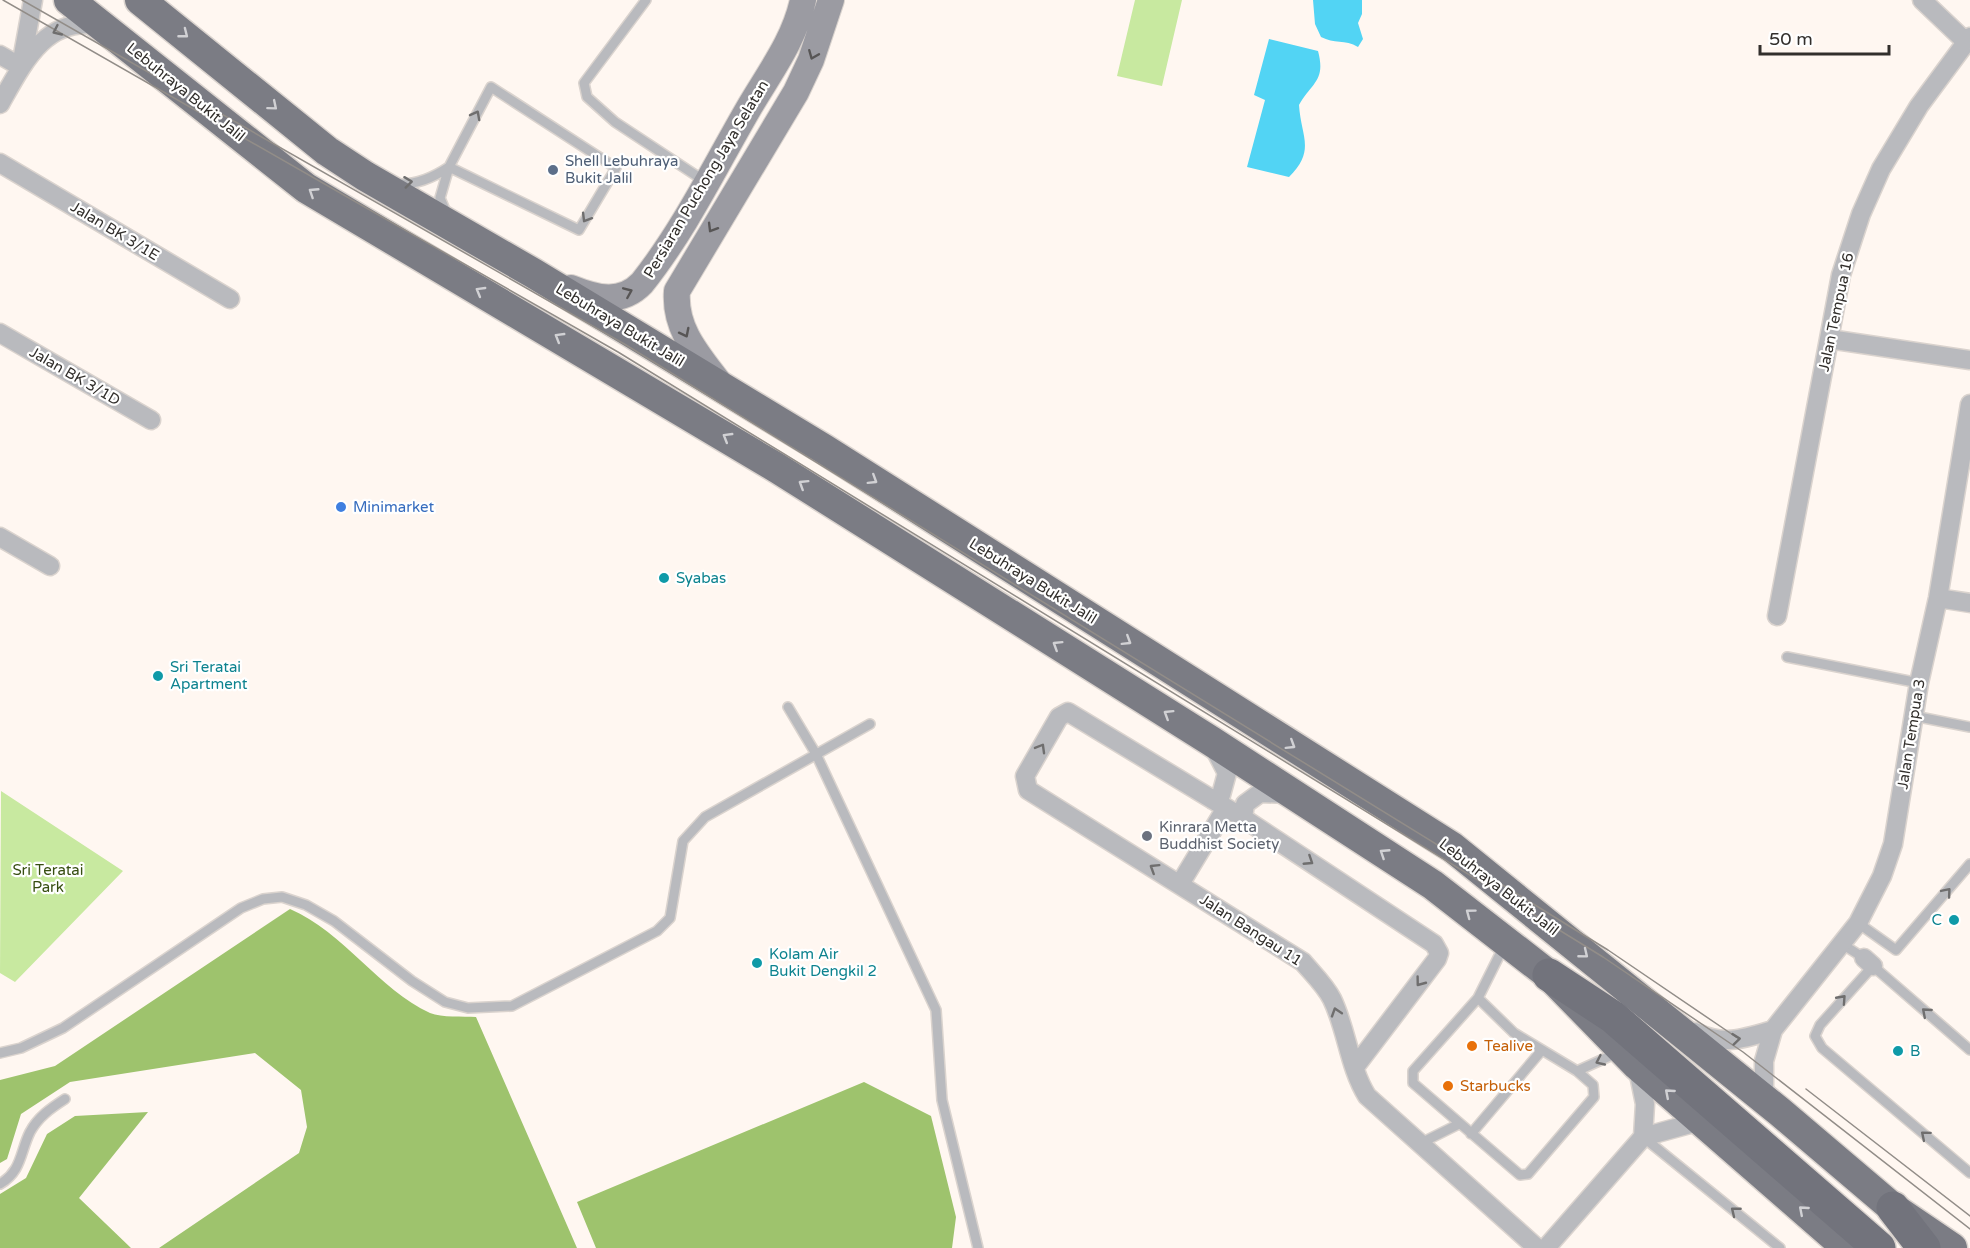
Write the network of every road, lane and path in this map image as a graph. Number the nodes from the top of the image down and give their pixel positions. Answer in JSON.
{"nodes":[{"id":1,"x":33,"y":0,"type":"edge"},
{"id":2,"x":69,"y":0,"type":"edge"},
{"id":3,"x":141,"y":0,"type":"edge"},
{"id":4,"x":646,"y":0,"type":"edge"},
{"id":5,"x":803,"y":0,"type":"edge"},
{"id":6,"x":831,"y":0,"type":"edge"},
{"id":7,"x":1922,"y":0,"type":"edge"},
{"id":8,"x":108,"y":28,"type":"junction"},
{"id":9,"x":1968,"y":41,"type":"edge"},
{"id":10,"x":0,"y":55,"type":"edge"},
{"id":11,"x":21,"y":67,"type":"junction"},
{"id":12,"x":0,"y":104,"type":"edge"},
{"id":13,"x":0,"y":163,"type":"edge"},
{"id":14,"x":449,"y":167,"type":"junction"},
{"id":15,"x":365,"y":176,"type":"junction"},
{"id":16,"x":707,"y":183,"type":"junction"},
{"id":17,"x":731,"y":197,"type":"junction"},
{"id":18,"x":457,"y":229,"type":"junction"},
{"id":19,"x":533,"y":273,"type":"junction"},
{"id":20,"x":230,"y":299,"type":"dead end"},
{"id":21,"x":0,"y":333,"type":"edge"},
{"id":22,"x":1829,"y":339,"type":"junction"},
{"id":23,"x":1970,"y":360,"type":"edge"},
{"id":24,"x":722,"y":386,"type":"junction"},
{"id":25,"x":1970,"y":404,"type":"edge"},
{"id":26,"x":151,"y":420,"type":"dead end"},
{"id":27,"x":0,"y":537,"type":"edge"},
{"id":28,"x":50,"y":566,"type":"dead end"},
{"id":29,"x":1938,"y":598,"type":"junction"},
{"id":30,"x":1970,"y":603,"type":"edge"},
{"id":31,"x":1777,"y":616,"type":"dead end"},
{"id":32,"x":1787,"y":657,"type":"dead end"},
{"id":33,"x":1919,"y":683,"type":"junction"},
{"id":34,"x":788,"y":707,"type":"dead end"},
{"id":35,"x":1914,"y":716,"type":"junction"},
{"id":36,"x":870,"y":724,"type":"dead end"},
{"id":37,"x":1970,"y":728,"type":"edge"},
{"id":38,"x":1211,"y":741,"type":"junction"},
{"id":39,"x":816,"y":754,"type":"junction"},
{"id":40,"x":1292,"y":794,"type":"junction"},
{"id":41,"x":1219,"y":804,"type":"junction"},
{"id":42,"x":1243,"y":818,"type":"junction"},
{"id":43,"x":1970,"y":864,"type":"edge"},
{"id":44,"x":1180,"y":884,"type":"junction"},
{"id":45,"x":1858,"y":923,"type":"junction"},
{"id":46,"x":1506,"y":941,"type":"junction"},
{"id":47,"x":1842,"y":944,"type":"junction"},
{"id":48,"x":1868,"y":962,"type":"junction"},
{"id":49,"x":1549,"y":975,"type":"junction"},
{"id":50,"x":1478,"y":998,"type":"junction"},
{"id":51,"x":1645,"y":1004,"type":"junction"},
{"id":52,"x":1773,"y":1030,"type":"junction"},
{"id":53,"x":1542,"y":1050,"type":"junction"},
{"id":54,"x":1970,"y":1050,"type":"edge"},
{"id":55,"x":0,"y":1053,"type":"edge"},
{"id":56,"x":1630,"y":1058,"type":"junction"},
{"id":57,"x":1355,"y":1068,"type":"junction"},
{"id":58,"x":1578,"y":1071,"type":"junction"},
{"id":59,"x":65,"y":1099,"type":"dead end"},
{"id":60,"x":1779,"y":1112,"type":"junction"},
{"id":61,"x":1701,"y":1121,"type":"junction"},
{"id":62,"x":1459,"y":1124,"type":"junction"},
{"id":63,"x":1471,"y":1134,"type":"junction"},
{"id":64,"x":1643,"y":1137,"type":"junction"},
{"id":65,"x":1421,"y":1143,"type":"junction"},
{"id":66,"x":1970,"y":1173,"type":"edge"},
{"id":67,"x":0,"y":1184,"type":"edge"},
{"id":68,"x":1893,"y":1208,"type":"junction"},
{"id":69,"x":978,"y":1248,"type":"edge"},
{"id":70,"x":1537,"y":1248,"type":"edge"},
{"id":71,"x":1546,"y":1248,"type":"edge"},
{"id":72,"x":1780,"y":1248,"type":"edge"},
{"id":73,"x":1847,"y":1248,"type":"edge"},
{"id":74,"x":1879,"y":1248,"type":"edge"},
{"id":75,"x":1924,"y":1248,"type":"edge"},
{"id":76,"x":1952,"y":1248,"type":"edge"}],
"edges":[{"from":1,"to":11,"type":"street"},
{"from":2,"to":8,"type":"highway","name":"Lebuhraya Bukit Jalil"},
{"from":3,"to":15,"type":"highway","name":"Lebuhraya Bukit Jalil","one_way":true},
{"from":4,"to":16,"type":"lane"},
{"from":5,"to":16,"type":"main road","name":"Persiaran Puchong Jaya Selatan"},
{"from":6,"to":17,"type":"main road","name":"Persiaran Puchong Jaya Selatan","one_way":true},
{"from":7,"to":9,"type":"street"},
{"from":8,"to":11,"type":"street","one_way":true},
{"from":38,"to":8,"type":"highway","name":"Lebuhraya Bukit Jalil","one_way":true},
{"from":9,"to":22,"type":"street","name":"Jalan Tempua 16"},
{"from":10,"to":11,"type":"street"},
{"from":11,"to":12,"type":"street"},
{"from":13,"to":20,"type":"street","name":"Jalan BK 3/1E"},
{"from":14,"to":14,"type":"lane","one_way":true},
{"from":15,"to":14,"type":"lane","one_way":true},
{"from":14,"to":18,"type":"lane"},
{"from":15,"to":18,"type":"highway","name":"Lebuhraya Bukit Jalil"},
{"from":16,"to":17,"type":"main road"},
{"from":19,"to":16,"type":"main road","name":"Persiaran Puchong Jaya Selatan","one_way":true},
{"from":17,"to":24,"type":"main road","name":"Persiaran Puchong Jaya Selatan","one_way":true},
{"from":18,"to":19,"type":"highway","name":"Lebuhraya Bukit Jalil"},
{"from":19,"to":24,"type":"highway","name":"Lebuhraya Bukit Jalil"},
{"from":21,"to":26,"type":"street","name":"Jalan BK 3/1D"},
{"from":22,"to":23,"type":"street"},
{"from":22,"to":31,"type":"street","name":"Jalan Tempua 16"},
{"from":24,"to":51,"type":"highway","name":"Lebuhraya Bukit Jalil","one_way":true},
{"from":25,"to":29,"type":"street","name":"Jalan Tempua 3"},
{"from":27,"to":28,"type":"street"},
{"from":29,"to":30,"type":"street"},
{"from":29,"to":33,"type":"street","name":"Jalan Tempua 3"},
{"from":32,"to":33,"type":"lane"},
{"from":33,"to":35,"type":"street","name":"Jalan Tempua 3"},
{"from":34,"to":39,"type":"lane"},
{"from":35,"to":37,"type":"lane"},
{"from":35,"to":45,"type":"street","name":"Jalan Tempua 3"},
{"from":36,"to":39,"type":"lane"},
{"from":38,"to":40,"type":"highway","name":"Lebuhraya Bukit Jalil"},
{"from":38,"to":41,"type":"street"},
{"from":39,"to":55,"type":"lane"},
{"from":39,"to":69,"type":"lane"},
{"from":40,"to":42,"type":"street"},
{"from":46,"to":40,"type":"highway","name":"Lebuhraya Bukit Jalil","one_way":true},
{"from":41,"to":42,"type":"street","name":"Jalan Bangau 11"},
{"from":41,"to":44,"type":"street"},
{"from":44,"to":41,"type":"street","name":"Jalan Bangau 11","one_way":true},
{"from":42,"to":57,"type":"street","name":"Jalan Bangau 11","one_way":true},
{"from":45,"to":43,"type":"lane","one_way":true},
{"from":57,"to":44,"type":"street","name":"Jalan Bangau 11","one_way":true},
{"from":45,"to":47,"type":"street","name":"Jalan Tempua 3"},
{"from":46,"to":49,"type":"highway","name":"Lebuhraya Bukit Jalil"},
{"from":46,"to":50,"type":"lane"},
{"from":47,"to":48,"type":"lane"},
{"from":47,"to":52,"type":"street","name":"Jalan Tempua 3"},
{"from":54,"to":48,"type":"lane","one_way":true},
{"from":66,"to":48,"type":"lane","one_way":true},
{"from":49,"to":56,"type":"highway","name":"Lebuhraya Bukit Jalil"},
{"from":49,"to":74,"type":"highway"},
{"from":50,"to":53,"type":"lane"},
{"from":50,"to":62,"type":"lane"},
{"from":51,"to":52,"type":"street","one_way":true},
{"from":51,"to":60,"type":"highway","name":"Lebuhraya Bukit Jalil"},
{"from":52,"to":60,"type":"street","name":"Jalan Tempua 3"},
{"from":53,"to":58,"type":"lane"},
{"from":53,"to":63,"type":"lane"},
{"from":56,"to":58,"type":"lane","one_way":true},
{"from":61,"to":56,"type":"highway","name":"Lebuhraya Bukit Jalil","one_way":true},
{"from":56,"to":64,"type":"street"},
{"from":57,"to":65,"type":"street"},
{"from":58,"to":63,"type":"lane"},
{"from":59,"to":67,"type":"lane"},
{"from":60,"to":68,"type":"highway","name":"Lebuhraya Bukit Jalil"},
{"from":61,"to":64,"type":"street"},
{"from":73,"to":61,"type":"highway","name":"Lebuhraya Bukit Jalil","one_way":true},
{"from":62,"to":63,"type":"lane"},
{"from":62,"to":65,"type":"lane"},
{"from":64,"to":71,"type":"street"},
{"from":72,"to":64,"type":"lane","one_way":true},
{"from":65,"to":70,"type":"street"},
{"from":68,"to":75,"type":"highway"},
{"from":68,"to":76,"type":"highway","name":"Lebuhraya Bukit Jalil"}]}
